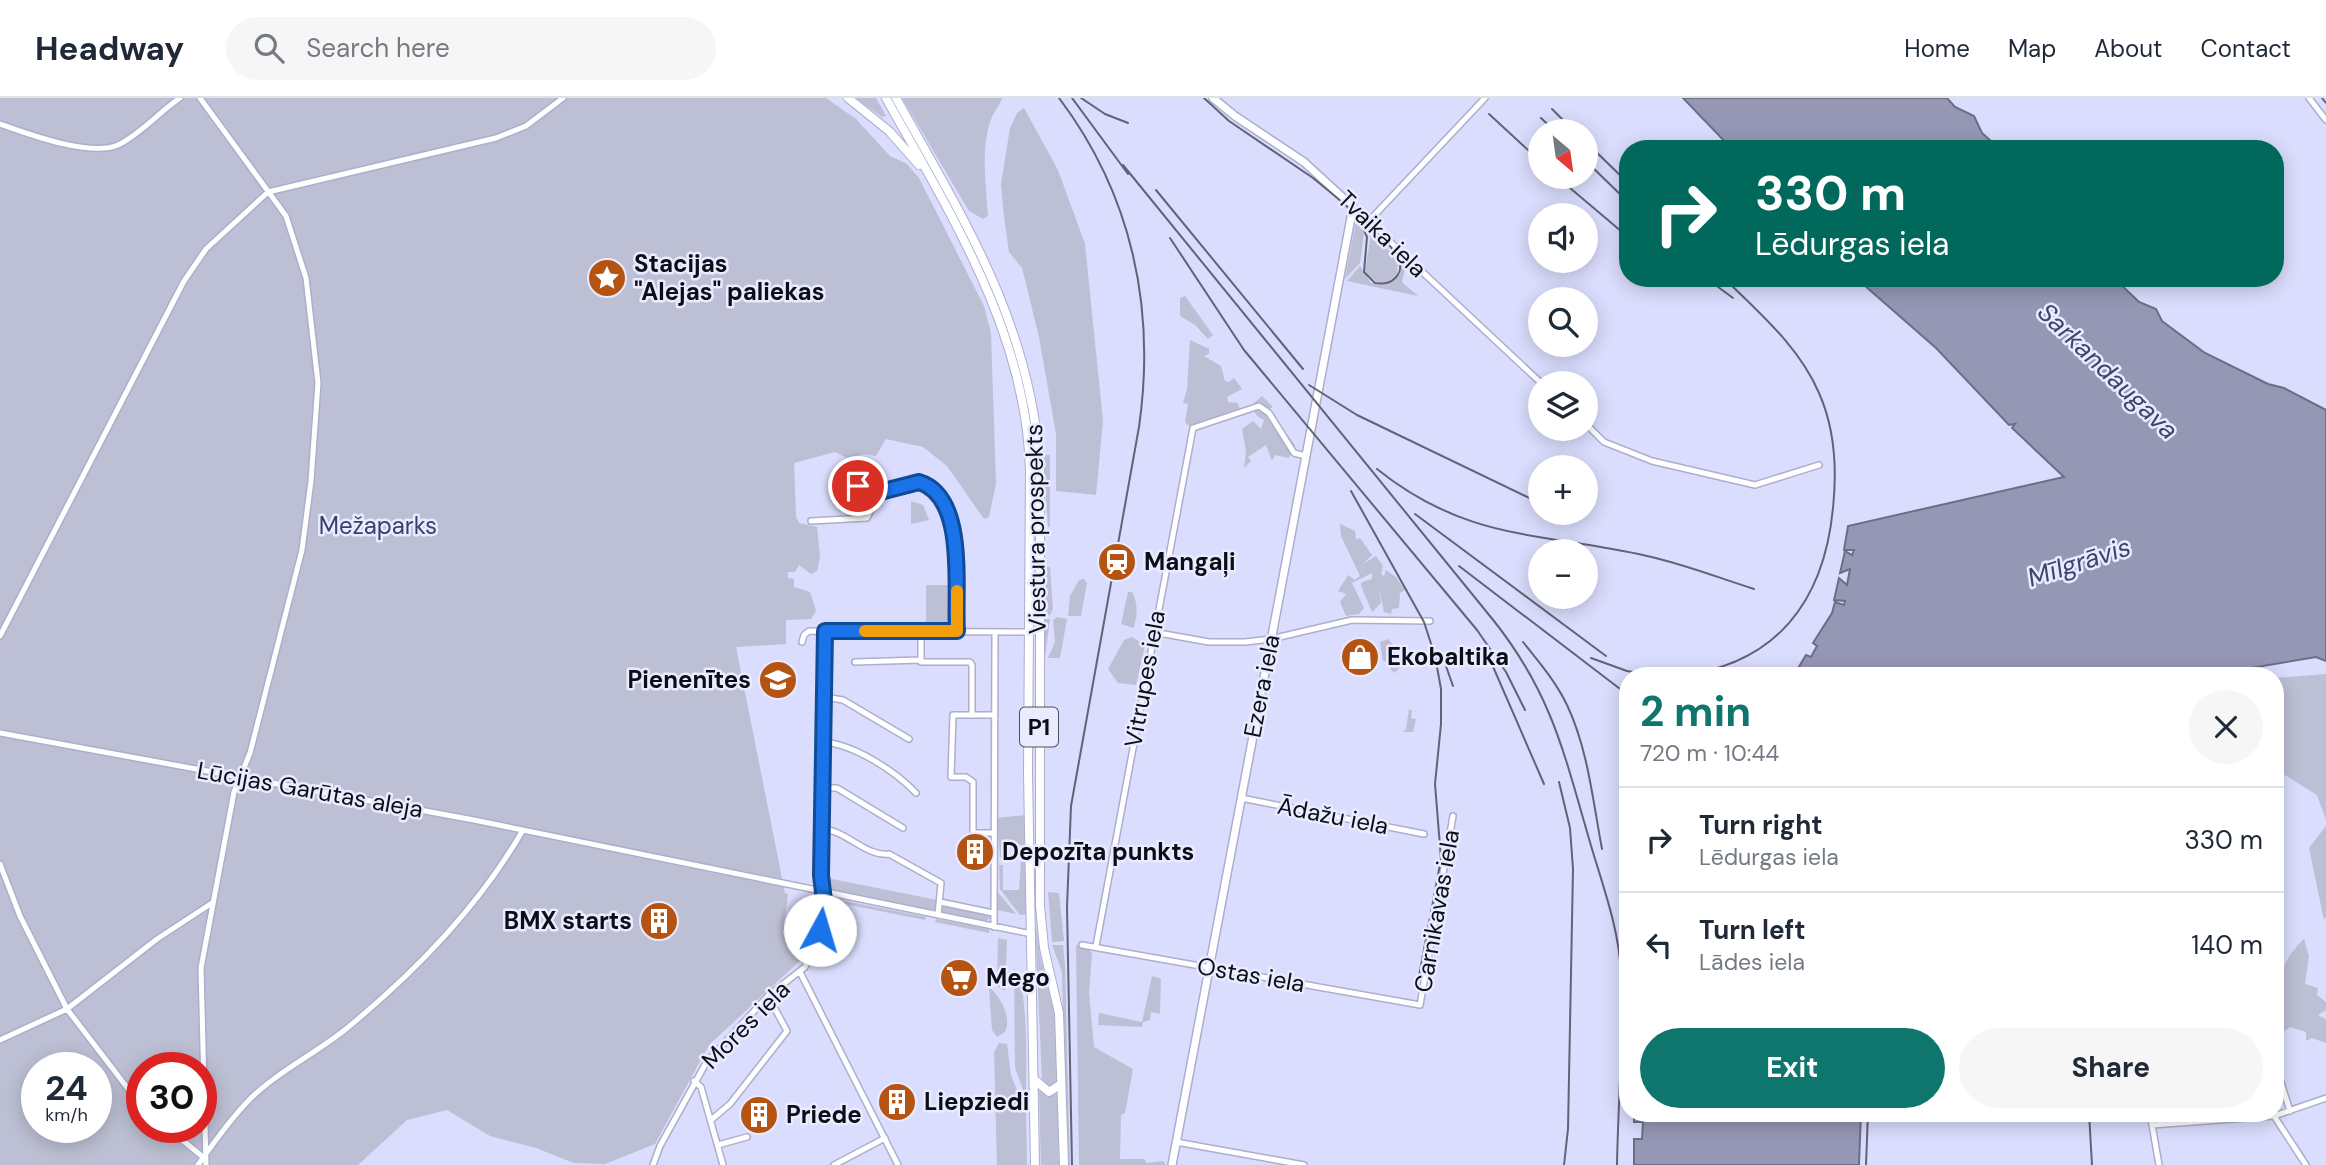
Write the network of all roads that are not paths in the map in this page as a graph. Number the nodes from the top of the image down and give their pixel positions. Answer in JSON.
{"nodes":[{"id":1,"x":180,"y":98,"type":"edge"},
{"id":2,"x":200,"y":98,"type":"edge"},
{"id":3,"x":563,"y":98,"type":"edge"},
{"id":4,"x":848,"y":98,"type":"edge"},
{"id":5,"x":886,"y":98,"type":"edge"},
{"id":6,"x":896,"y":98,"type":"edge"},
{"id":7,"x":1213,"y":98,"type":"edge"},
{"id":8,"x":1485,"y":98,"type":"edge"},
{"id":9,"x":2309,"y":98,"type":"edge"},
{"id":10,"x":2326,"y":120,"type":"edge"},
{"id":11,"x":0,"y":124,"type":"edge"},
{"id":12,"x":938,"y":191,"type":"junction"},
{"id":13,"x":268,"y":192,"type":"junction"},
{"id":14,"x":1353,"y":207,"type":"junction"},
{"id":15,"x":1368,"y":222,"type":"junction"},
{"id":16,"x":1528,"y":371,"type":"edge"},
{"id":17,"x":1598,"y":437,"type":"edge"},
{"id":18,"x":1306,"y":456,"type":"junction"},
{"id":19,"x":1819,"y":465,"type":"dead end"},
{"id":20,"x":842,"y":481,"type":"dead end"},
{"id":21,"x":880,"y":492,"type":"junction"},
{"id":22,"x":1030,"y":506,"type":"junction"},
{"id":23,"x":1040,"y":506,"type":"junction"},
{"id":24,"x":811,"y":521,"type":"dead end"},
{"id":25,"x":1430,"y":621,"type":"dead end"},
{"id":26,"x":825,"y":631,"type":"junction"},
{"id":27,"x":921,"y":631,"type":"junction"},
{"id":28,"x":957,"y":631,"type":"junction"},
{"id":29,"x":995,"y":632,"type":"junction"},
{"id":30,"x":1029,"y":632,"type":"junction"},
{"id":31,"x":1153,"y":632,"type":"junction"},
{"id":32,"x":0,"y":636,"type":"edge"},
{"id":33,"x":1271,"y":639,"type":"junction"},
{"id":34,"x":802,"y":642,"type":"dead end"},
{"id":35,"x":920,"y":660,"type":"junction"},
{"id":36,"x":855,"y":662,"type":"dead end"},
{"id":37,"x":825,"y":697,"type":"junction"},
{"id":38,"x":972,"y":715,"type":"junction"},
{"id":39,"x":994,"y":715,"type":"junction"},
{"id":40,"x":0,"y":733,"type":"edge"},
{"id":41,"x":909,"y":739,"type":"dead end"},
{"id":42,"x":824,"y":742,"type":"junction"},
{"id":43,"x":240,"y":778,"type":"junction"},
{"id":44,"x":824,"y":788,"type":"junction"},
{"id":45,"x":916,"y":793,"type":"dead end"},
{"id":46,"x":1241,"y":798,"type":"junction"},
{"id":47,"x":1453,"y":817,"type":"dead end"},
{"id":48,"x":903,"y":828,"type":"dead end"},
{"id":49,"x":823,"y":829,"type":"junction"},
{"id":50,"x":523,"y":830,"type":"junction"},
{"id":51,"x":993,"y":833,"type":"junction"},
{"id":52,"x":1424,"y":834,"type":"dead end"},
{"id":53,"x":0,"y":864,"type":"edge"},
{"id":54,"x":823,"y":891,"type":"junction"},
{"id":55,"x":940,"y":902,"type":"junction"},
{"id":56,"x":212,"y":903,"type":"junction"},
{"id":57,"x":993,"y":913,"type":"junction"},
{"id":58,"x":938,"y":915,"type":"junction"},
{"id":59,"x":993,"y":927,"type":"junction"},
{"id":60,"x":1032,"y":934,"type":"junction"},
{"id":61,"x":1082,"y":945,"type":"dead end"},
{"id":62,"x":1096,"y":946,"type":"junction"},
{"id":63,"x":1208,"y":968,"type":"junction"},
{"id":64,"x":800,"y":972,"type":"junction"},
{"id":65,"x":768,"y":996,"type":"junction"},
{"id":66,"x":1420,"y":1005,"type":"joint"},
{"id":67,"x":67,"y":1009,"type":"junction"},
{"id":68,"x":0,"y":1040,"type":"edge"},
{"id":69,"x":1035,"y":1080,"type":"junction"},
{"id":70,"x":694,"y":1081,"type":"junction"},
{"id":71,"x":1062,"y":1084,"type":"junction"},
{"id":72,"x":126,"y":1086,"type":"edge"},
{"id":73,"x":2284,"y":1092,"type":"edge"},
{"id":74,"x":2326,"y":1098,"type":"edge"},
{"id":75,"x":2290,"y":1111,"type":"junction"},
{"id":76,"x":2284,"y":1113,"type":"edge"},
{"id":77,"x":711,"y":1120,"type":"junction"},
{"id":78,"x":2152,"y":1122,"type":"edge"},
{"id":79,"x":2193,"y":1122,"type":"edge"},
{"id":80,"x":2278,"y":1122,"type":"edge"},
{"id":81,"x":2152,"y":1125,"type":"junction"},
{"id":82,"x":747,"y":1137,"type":"dead end"},
{"id":83,"x":885,"y":1138,"type":"junction"},
{"id":84,"x":1176,"y":1142,"type":"junction"},
{"id":85,"x":186,"y":1143,"type":"edge"},
{"id":86,"x":718,"y":1145,"type":"junction"},
{"id":87,"x":204,"y":1157,"type":"junction"},
{"id":88,"x":198,"y":1165,"type":"edge"},
{"id":89,"x":206,"y":1165,"type":"edge"},
{"id":90,"x":653,"y":1165,"type":"edge"},
{"id":91,"x":723,"y":1165,"type":"edge"},
{"id":92,"x":834,"y":1165,"type":"edge"},
{"id":93,"x":898,"y":1165,"type":"edge"},
{"id":94,"x":1035,"y":1165,"type":"edge"},
{"id":95,"x":1064,"y":1165,"type":"edge"},
{"id":96,"x":1172,"y":1165,"type":"edge"},
{"id":97,"x":1304,"y":1165,"type":"edge"},
{"id":98,"x":2159,"y":1165,"type":"edge"},
{"id":99,"x":2306,"y":1165,"type":"edge"}],
"edges":[{"from":1,"to":11,"type":"street"},
{"from":2,"to":13,"type":"street"},
{"from":3,"to":13,"type":"street"},
{"from":4,"to":12,"type":"main road"},
{"from":5,"to":12,"type":"main road","name":"Viestura prospekts","number":"P1"},
{"from":6,"to":23,"type":"main road","name":"Viestura prospekts","number":"P1"},
{"from":7,"to":14,"type":"street","name":"Tvaika iela"},
{"from":8,"to":15,"type":"street"},
{"from":9,"to":10,"type":"street"},
{"from":12,"to":22,"type":"main road","name":"Viestura prospekts","number":"P1"},
{"from":13,"to":32,"type":"street"},
{"from":13,"to":43,"type":"street"},
{"from":14,"to":15,"type":"street","name":"Tvaika iela"},
{"from":14,"to":18,"type":"street","name":"Ezera iela"},
{"from":15,"to":16,"type":"street","name":"Tvaika iela"},
{"from":17,"to":19,"type":"street"},
{"from":18,"to":31,"type":"street","name":"Vitrupes iela"},
{"from":18,"to":33,"type":"street","name":"Ezera iela"},
{"from":20,"to":21,"type":"street"},
{"from":21,"to":24,"type":"street"},
{"from":21,"to":28,"type":"street"},
{"from":22,"to":23,"type":"main road"},
{"from":22,"to":30,"type":"main road","name":"Viestura prospekts","number":"P1"},
{"from":23,"to":71,"type":"main road","name":"Viestura prospekts","number":"P1"},
{"from":25,"to":33,"type":"street"},
{"from":26,"to":27,"type":"street"},
{"from":26,"to":34,"type":"street"},
{"from":26,"to":37,"type":"street","name":"Mores iela"},
{"from":27,"to":28,"type":"street"},
{"from":27,"to":35,"type":"street"},
{"from":28,"to":29,"type":"street"},
{"from":29,"to":30,"type":"street"},
{"from":29,"to":39,"type":"street"},
{"from":30,"to":60,"type":"main road","name":"Viestura prospekts","number":"P1"},
{"from":31,"to":33,"type":"street"},
{"from":31,"to":62,"type":"street","name":"Vitrupes iela"},
{"from":33,"to":46,"type":"street","name":"Ezera iela"},
{"from":35,"to":36,"type":"street"},
{"from":35,"to":38,"type":"street"},
{"from":37,"to":41,"type":"street"},
{"from":37,"to":42,"type":"street","name":"Mores iela"},
{"from":38,"to":39,"type":"street"},
{"from":38,"to":51,"type":"street"},
{"from":39,"to":51,"type":"street"},
{"from":40,"to":43,"type":"street","name":"Lūcijas Garūtas aleja"},
{"from":42,"to":44,"type":"street","name":"Mores iela"},
{"from":42,"to":45,"type":"street"},
{"from":43,"to":50,"type":"street","name":"Lūcijas Garūtas aleja"},
{"from":43,"to":56,"type":"street"},
{"from":44,"to":48,"type":"street"},
{"from":44,"to":49,"type":"street","name":"Mores iela"},
{"from":46,"to":52,"type":"street","name":"Ādažu iela"},
{"from":46,"to":63,"type":"street","name":"Ezera iela"},
{"from":47,"to":66,"type":"street","name":"Carnikavas iela"},
{"from":49,"to":54,"type":"street","name":"Mores iela"},
{"from":49,"to":55,"type":"street"},
{"from":50,"to":54,"type":"street","name":"Lūcijas Garūtas aleja"},
{"from":50,"to":87,"type":"street"},
{"from":51,"to":57,"type":"street"},
{"from":53,"to":67,"type":"street"},
{"from":54,"to":58,"type":"street","name":"Lūcijas Garūtas aleja"},
{"from":54,"to":64,"type":"street","name":"Mores iela"},
{"from":55,"to":57,"type":"street"},
{"from":55,"to":58,"type":"street"},
{"from":56,"to":67,"type":"street"},
{"from":56,"to":87,"type":"street"},
{"from":57,"to":59,"type":"street"},
{"from":58,"to":59,"type":"street","name":"Lūcijas Garūtas aleja"},
{"from":59,"to":60,"type":"street","name":"Lūcijas Garūtas aleja"},
{"from":60,"to":69,"type":"main road","number":"P1"},
{"from":61,"to":62,"type":"street","name":"Ostas iela"},
{"from":62,"to":63,"type":"street","name":"Ostas iela"},
{"from":63,"to":66,"type":"street","name":"Ostas iela"},
{"from":63,"to":84,"type":"street","name":"Ezera iela"},
{"from":64,"to":65,"type":"street","name":"Mores iela"},
{"from":64,"to":83,"type":"street"},
{"from":65,"to":70,"type":"street","name":"Mores iela"},
{"from":65,"to":77,"type":"street"},
{"from":67,"to":68,"type":"street"},
{"from":67,"to":72,"type":"street"},
{"from":69,"to":71,"type":"main road"},
{"from":69,"to":94,"type":"main road","number":"P1"},
{"from":70,"to":77,"type":"street"},
{"from":70,"to":90,"type":"street","name":"Mores iela"},
{"from":71,"to":95,"type":"main road","number":"P1"},
{"from":73,"to":75,"type":"street"},
{"from":74,"to":75,"type":"street"},
{"from":75,"to":76,"type":"street"},
{"from":77,"to":86,"type":"street"},
{"from":78,"to":81,"type":"street"},
{"from":79,"to":81,"type":"street"},
{"from":80,"to":99,"type":"street"},
{"from":81,"to":98,"type":"street"},
{"from":82,"to":86,"type":"street"},
{"from":83,"to":92,"type":"street"},
{"from":83,"to":93,"type":"street"},
{"from":84,"to":96,"type":"street","name":"Ezera iela"},
{"from":84,"to":97,"type":"street"},
{"from":85,"to":87,"type":"street"},
{"from":86,"to":91,"type":"street"},
{"from":87,"to":88,"type":"street"},
{"from":87,"to":89,"type":"street"}]}
